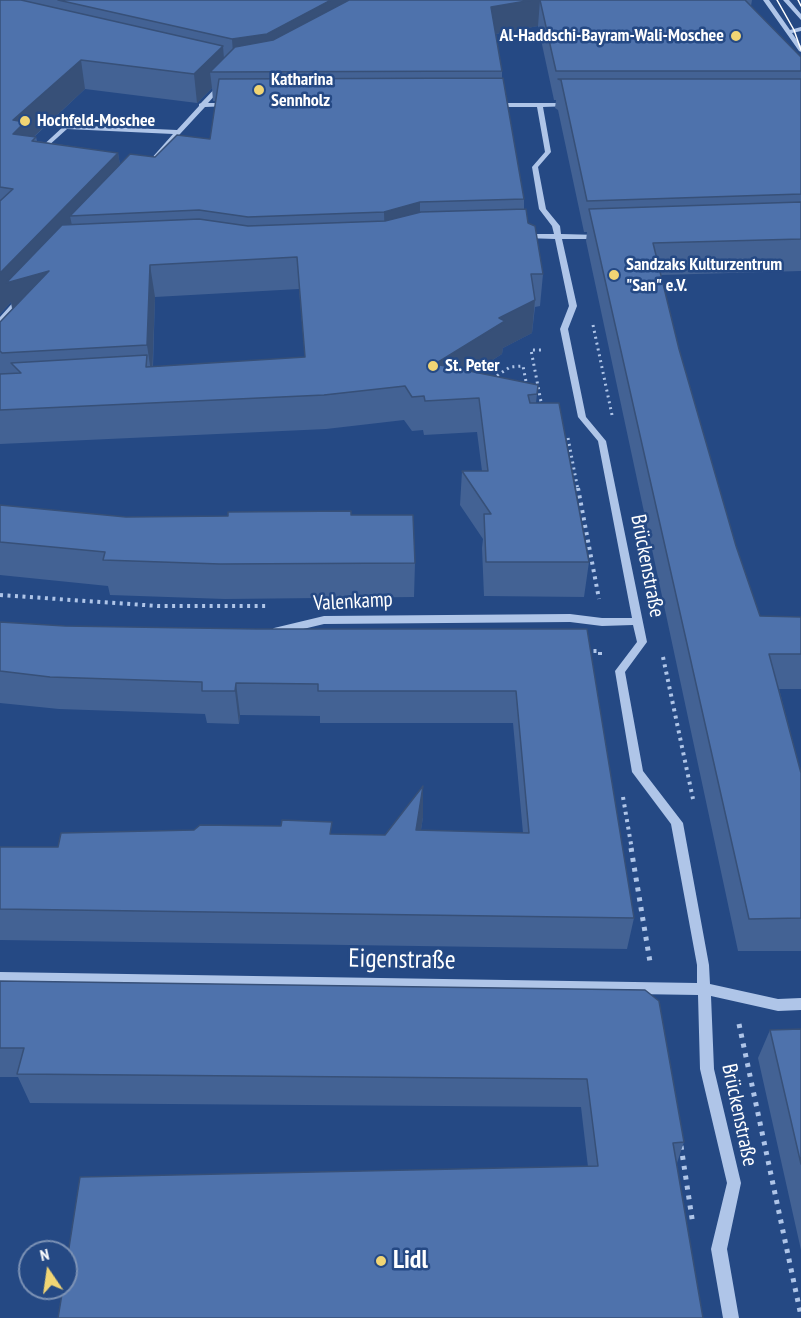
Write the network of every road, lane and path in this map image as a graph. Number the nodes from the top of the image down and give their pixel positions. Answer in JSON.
{"nodes":[{"id":1,"x":766,"y":0,"type":"edge"},
{"id":2,"x":786,"y":0,"type":"edge"},
{"id":3,"x":801,"y":18,"type":"edge"},
{"id":4,"x":801,"y":29,"type":"edge"},
{"id":5,"x":788,"y":32,"type":"junction"},
{"id":6,"x":801,"y":50,"type":"edge"},
{"id":7,"x":227,"y":78,"type":"edge"},
{"id":8,"x":201,"y":105,"type":"junction"},
{"id":9,"x":232,"y":105,"type":"edge"},
{"id":10,"x":482,"y":105,"type":"edge"},
{"id":11,"x":540,"y":105,"type":"junction"},
{"id":12,"x":575,"y":105,"type":"edge"},
{"id":13,"x":179,"y":132,"type":"junction"},
{"id":14,"x":53,"y":150,"type":"edge"},
{"id":15,"x":142,"y":162,"type":"edge"},
{"id":16,"x":557,"y":235,"type":"junction"},
{"id":17,"x":512,"y":236,"type":"edge"},
{"id":18,"x":607,"y":236,"type":"edge"},
{"id":19,"x":24,"y":296,"type":"edge"},
{"id":20,"x":592,"y":318,"type":"dead end"},
{"id":21,"x":0,"y":322,"type":"edge"},
{"id":22,"x":539,"y":350,"type":"dead end"},
{"id":23,"x":491,"y":379,"type":"edge"},
{"id":24,"x":538,"y":388,"type":"junction"},
{"id":25,"x":543,"y":410,"type":"edge"},
{"id":26,"x":614,"y":422,"type":"dead end"},
{"id":27,"x":567,"y":433,"type":"edge"},
{"id":28,"x":638,"y":621,"type":"junction"},
{"id":29,"x":602,"y":622,"type":"junction"},
{"id":30,"x":257,"y":633,"type":"edge"},
{"id":31,"x":576,"y":651,"type":"edge"},
{"id":32,"x":600,"y":651,"type":"junction"},
{"id":33,"x":662,"y":654,"type":"dead end"},
{"id":34,"x":602,"y":663,"type":"dead end"},
{"id":35,"x":622,"y":789,"type":"dead end"},
{"id":36,"x":694,"y":804,"type":"dead end"},
{"id":37,"x":0,"y":978,"type":"edge"},
{"id":38,"x":656,"y":988,"type":"junction"},
{"id":39,"x":706,"y":989,"type":"junction"},
{"id":40,"x":733,"y":995,"type":"junction"},
{"id":41,"x":801,"y":1004,"type":"edge"},
{"id":42,"x":679,"y":1135,"type":"edge"},
{"id":43,"x":694,"y":1226,"type":"dead end"},
{"id":44,"x":801,"y":1316,"type":"edge"},
{"id":45,"x":731,"y":1318,"type":"edge"}],
"edges":[{"from":1,"to":5,"type":"street"},
{"from":2,"to":3,"type":"street"},
{"from":4,"to":5,"type":"street"},
{"from":5,"to":6,"type":"street"},
{"from":7,"to":8,"type":"street"},
{"from":8,"to":9,"type":"street"},
{"from":8,"to":13,"type":"street"},
{"from":10,"to":11,"type":"street"},
{"from":11,"to":12,"type":"street"},
{"from":11,"to":16,"type":"street","name":"Brückenstraße"},
{"from":13,"to":14,"type":"street"},
{"from":13,"to":15,"type":"street"},
{"from":16,"to":17,"type":"street"},
{"from":16,"to":18,"type":"street"},
{"from":16,"to":28,"type":"street","name":"Brückenstraße"},
{"from":19,"to":21,"type":"street"},
{"from":20,"to":26,"type":"path"},
{"from":22,"to":24,"type":"path"},
{"from":23,"to":24,"type":"path"},
{"from":24,"to":25,"type":"path"},
{"from":27,"to":29,"type":"path"},
{"from":28,"to":29,"type":"street","name":"Valenkamp"},
{"from":28,"to":39,"type":"street","name":"Brückenstraße"},
{"from":29,"to":30,"type":"street","name":"Valenkamp"},
{"from":29,"to":32,"type":"path"},
{"from":31,"to":32,"type":"path"},
{"from":32,"to":34,"type":"path"},
{"from":33,"to":36,"type":"path"},
{"from":35,"to":38,"type":"path"},
{"from":37,"to":38,"type":"street","name":"Eigenstraße"},
{"from":38,"to":39,"type":"street","name":"Eigenstraße"},
{"from":39,"to":40,"type":"street","name":"Eigenstraße"},
{"from":39,"to":45,"type":"street","name":"Brückenstraße"},
{"from":40,"to":41,"type":"street","name":"Eigenstraße"},
{"from":40,"to":44,"type":"path"},
{"from":42,"to":43,"type":"path"}]}
